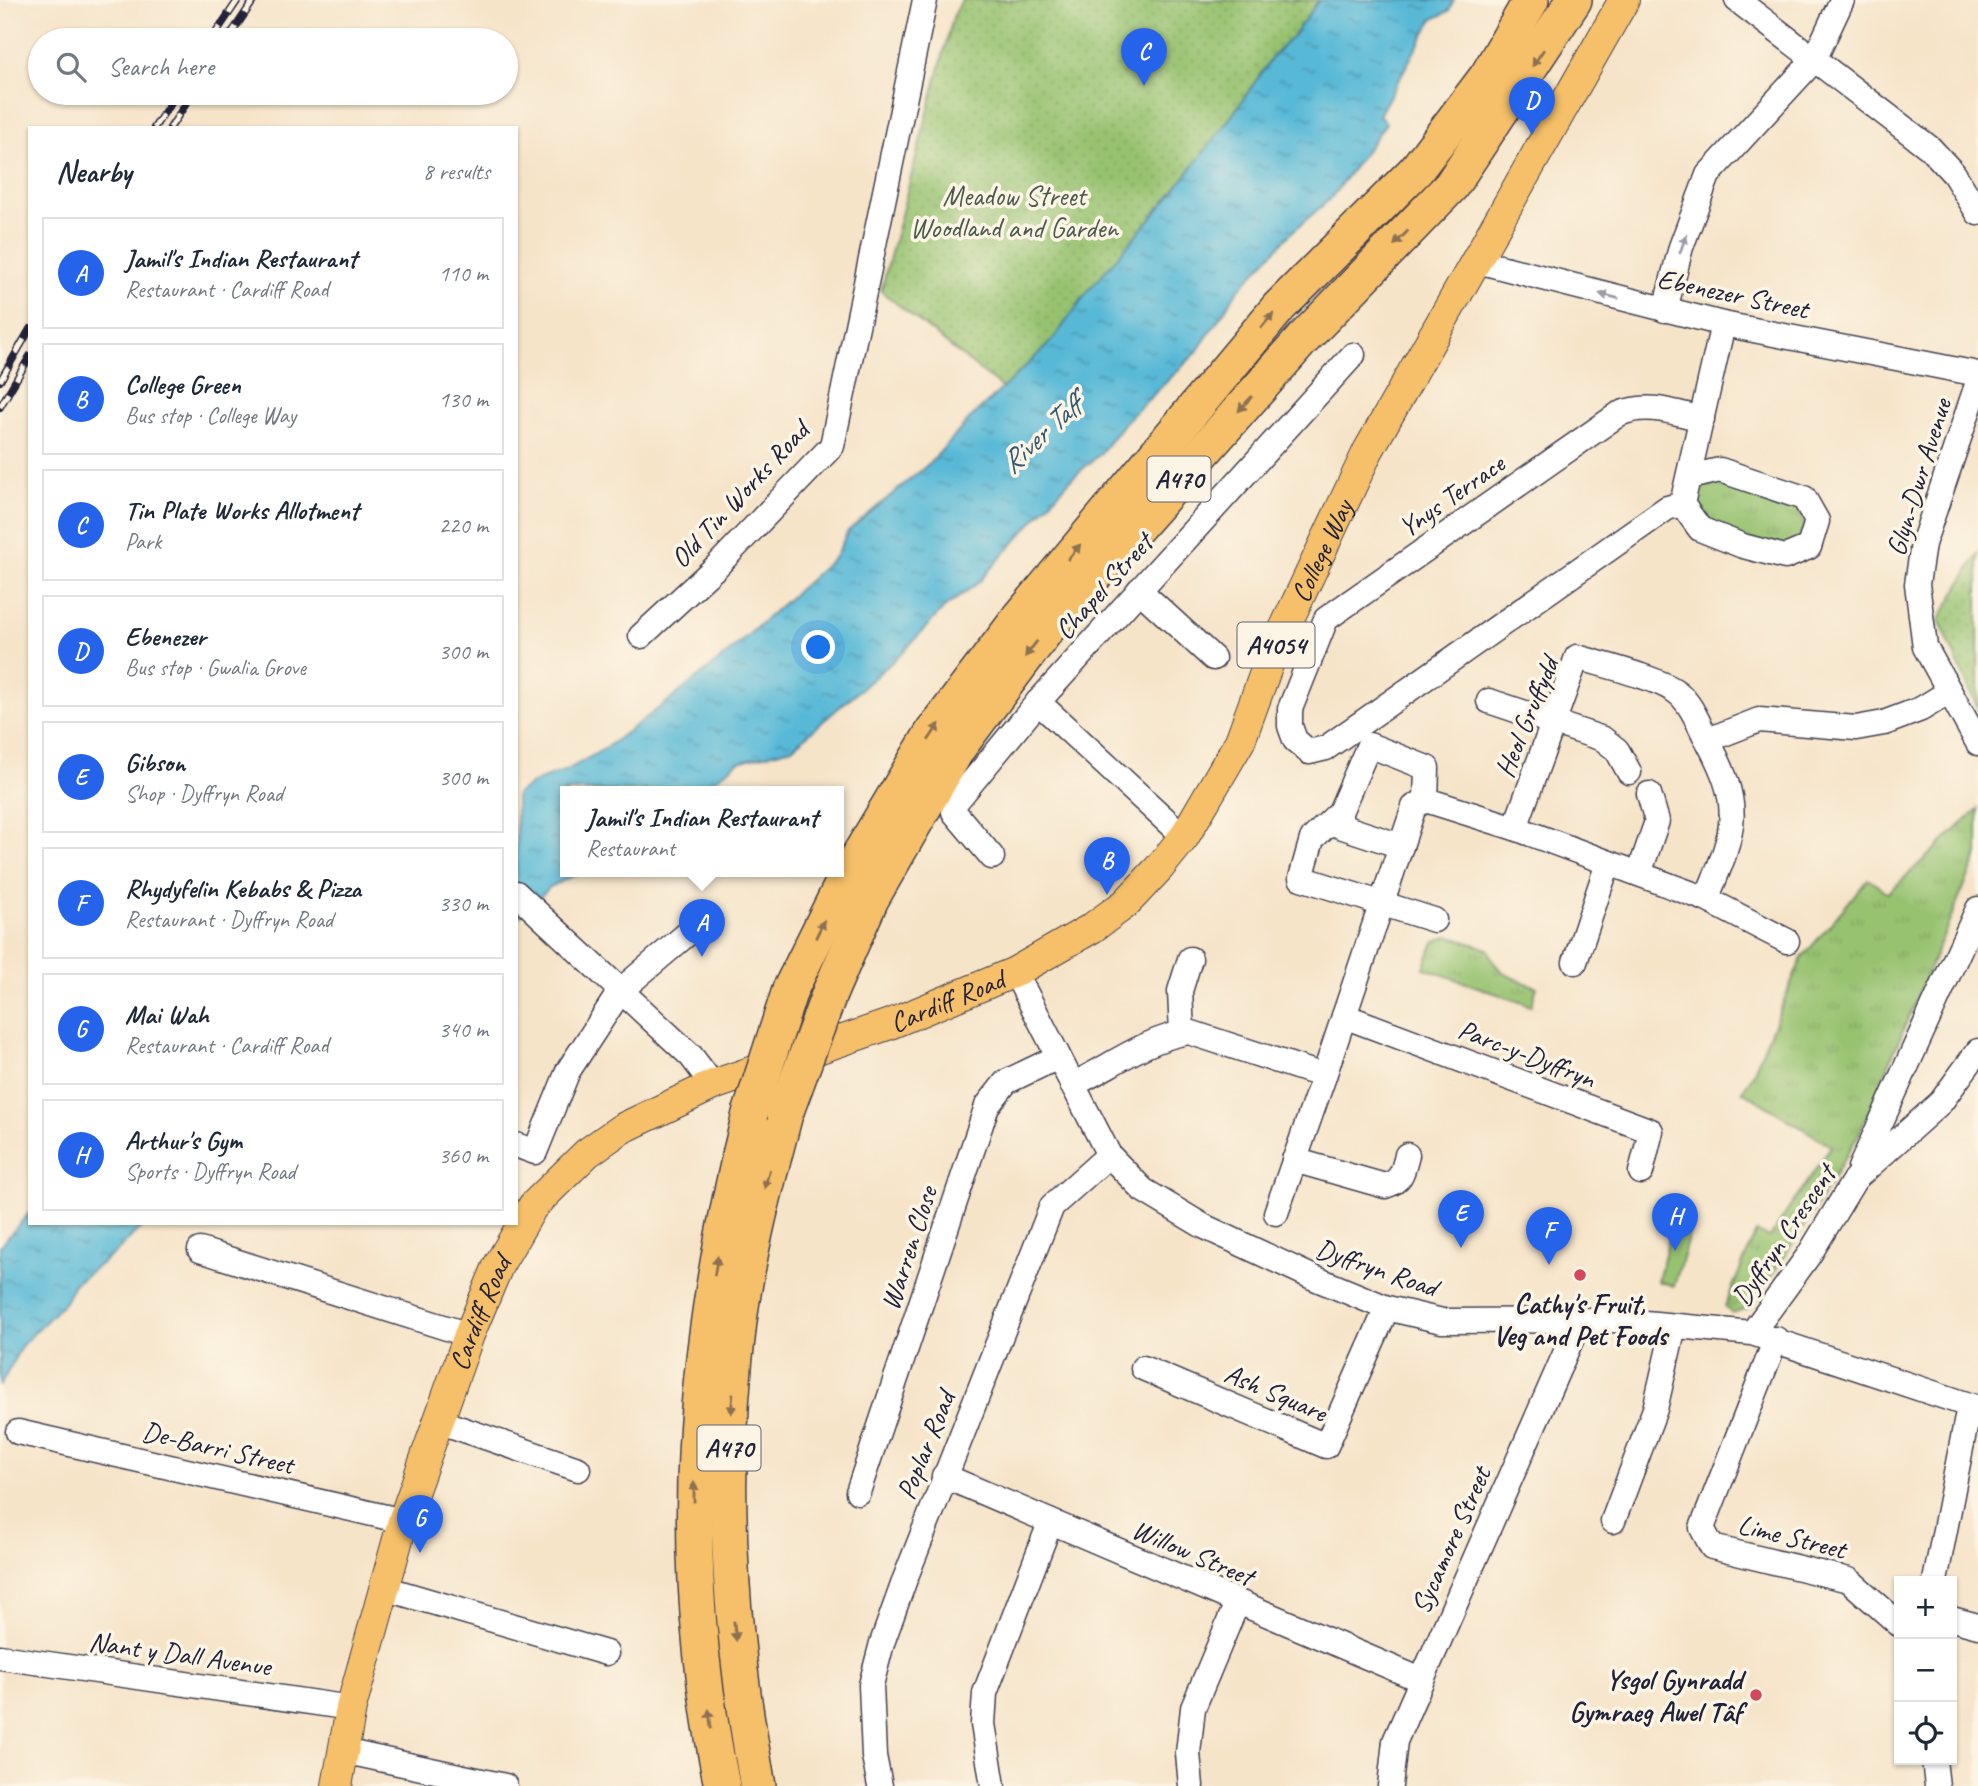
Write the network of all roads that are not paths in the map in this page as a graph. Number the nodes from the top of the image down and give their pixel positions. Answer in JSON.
{"nodes":[{"id":1,"x":925,"y":0,"type":"edge"},
{"id":2,"x":1531,"y":0,"type":"edge"},
{"id":3,"x":1574,"y":0,"type":"edge"},
{"id":4,"x":1624,"y":0,"type":"edge"},
{"id":5,"x":1737,"y":0,"type":"edge"},
{"id":6,"x":1842,"y":0,"type":"edge"},
{"id":7,"x":1814,"y":60,"type":"junction"},
{"id":8,"x":1978,"y":213,"type":"edge"},
{"id":9,"x":1477,"y":261,"type":"junction"},
{"id":10,"x":1665,"y":310,"type":"junction"},
{"id":11,"x":1723,"y":324,"type":"junction"},
{"id":12,"x":1353,"y":355,"type":"dead end"},
{"id":13,"x":1978,"y":374,"type":"edge"},
{"id":14,"x":1978,"y":382,"type":"edge"},
{"id":15,"x":1702,"y":419,"type":"junction"},
{"id":16,"x":1689,"y":477,"type":"junction"},
{"id":17,"x":1682,"y":504,"type":"junction"},
{"id":18,"x":1139,"y":590,"type":"junction"},
{"id":19,"x":641,"y":636,"type":"dead end"},
{"id":20,"x":1213,"y":657,"type":"dead end"},
{"id":21,"x":1949,"y":692,"type":"junction"},
{"id":22,"x":1489,"y":701,"type":"dead end"},
{"id":23,"x":1038,"y":702,"type":"junction"},
{"id":24,"x":1553,"y":725,"type":"junction"},
{"id":25,"x":1708,"y":740,"type":"junction"},
{"id":26,"x":1978,"y":743,"type":"edge"},
{"id":27,"x":1629,"y":772,"type":"dead end"},
{"id":28,"x":1648,"y":793,"type":"dead end"},
{"id":29,"x":1426,"y":800,"type":"junction"},
{"id":30,"x":1340,"y":811,"type":"junction"},
{"id":31,"x":1515,"y":828,"type":"junction"},
{"id":32,"x":1184,"y":837,"type":"junction"},
{"id":33,"x":1401,"y":846,"type":"junction"},
{"id":34,"x":992,"y":857,"type":"dead end"},
{"id":35,"x":1608,"y":863,"type":"junction"},
{"id":36,"x":1639,"y":874,"type":"junction"},
{"id":37,"x":518,"y":895,"type":"edge"},
{"id":38,"x":1706,"y":899,"type":"junction"},
{"id":39,"x":1382,"y":902,"type":"junction"},
{"id":40,"x":1978,"y":909,"type":"edge"},
{"id":41,"x":1434,"y":920,"type":"dead end"},
{"id":42,"x":687,"y":933,"type":"dead end"},
{"id":43,"x":1787,"y":941,"type":"dead end"},
{"id":44,"x":1190,"y":959,"type":"dead end"},
{"id":45,"x":1575,"y":962,"type":"dead end"},
{"id":46,"x":1016,"y":972,"type":"junction"},
{"id":47,"x":621,"y":990,"type":"junction"},
{"id":48,"x":1344,"y":1016,"type":"junction"},
{"id":49,"x":1182,"y":1033,"type":"junction"},
{"id":50,"x":1978,"y":1051,"type":"edge"},
{"id":51,"x":1058,"y":1057,"type":"junction"},
{"id":52,"x":1324,"y":1076,"type":"junction"},
{"id":53,"x":713,"y":1085,"type":"junction"},
{"id":54,"x":1072,"y":1085,"type":"junction"},
{"id":55,"x":526,"y":1148,"type":"edge"},
{"id":56,"x":1109,"y":1155,"type":"junction"},
{"id":57,"x":1407,"y":1155,"type":"dead end"},
{"id":58,"x":1294,"y":1160,"type":"junction"},
{"id":59,"x":1641,"y":1172,"type":"dead end"},
{"id":60,"x":1855,"y":1179,"type":"junction"},
{"id":61,"x":1276,"y":1213,"type":"dead end"},
{"id":62,"x":200,"y":1250,"type":"dead end"},
{"id":63,"x":1387,"y":1308,"type":"junction"},
{"id":64,"x":1579,"y":1322,"type":"junction"},
{"id":65,"x":1674,"y":1326,"type":"junction"},
{"id":66,"x":469,"y":1335,"type":"junction"},
{"id":67,"x":1764,"y":1336,"type":"junction"},
{"id":68,"x":1143,"y":1368,"type":"dead end"},
{"id":69,"x":1973,"y":1407,"type":"edge"},
{"id":70,"x":438,"y":1421,"type":"junction"},
{"id":71,"x":18,"y":1432,"type":"dead end"},
{"id":72,"x":578,"y":1469,"type":"dead end"},
{"id":73,"x":944,"y":1476,"type":"junction"},
{"id":74,"x":858,"y":1492,"type":"dead end"},
{"id":75,"x":403,"y":1521,"type":"junction"},
{"id":76,"x":1613,"y":1521,"type":"dead end"},
{"id":77,"x":1050,"y":1523,"type":"junction"},
{"id":78,"x":1936,"y":1576,"type":"edge"},
{"id":79,"x":384,"y":1588,"type":"junction"},
{"id":80,"x":1237,"y":1603,"type":"junction"},
{"id":81,"x":1894,"y":1619,"type":"edge"},
{"id":82,"x":1957,"y":1620,"type":"edge"},
{"id":83,"x":1978,"y":1626,"type":"edge"},
{"id":84,"x":606,"y":1653,"type":"dead end"},
{"id":85,"x":0,"y":1657,"type":"edge"},
{"id":86,"x":1420,"y":1680,"type":"junction"},
{"id":87,"x":351,"y":1708,"type":"junction"},
{"id":88,"x":343,"y":1751,"type":"junction"},
{"id":89,"x":1935,"y":1765,"type":"edge"},
{"id":90,"x":337,"y":1786,"type":"edge"},
{"id":91,"x":505,"y":1786,"type":"edge"},
{"id":92,"x":722,"y":1786,"type":"edge"},
{"id":93,"x":758,"y":1786,"type":"edge"},
{"id":94,"x":880,"y":1786,"type":"edge"},
{"id":95,"x":993,"y":1786,"type":"edge"},
{"id":96,"x":1191,"y":1786,"type":"edge"},
{"id":97,"x":1390,"y":1786,"type":"edge"},
{"id":98,"x":1937,"y":1786,"type":"edge"}],
"edges":[{"from":1,"to":19,"type":"street","name":"Old Tin Works Road"},
{"from":92,"to":2,"type":"highway","number":"A470","one_way":true,"bridge":true},
{"from":3,"to":93,"type":"highway","number":"A470","one_way":true,"bridge":true},
{"from":4,"to":9,"type":"main road","number":"A4054"},
{"from":5,"to":7,"type":"street"},
{"from":6,"to":7,"type":"street"},
{"from":7,"to":8,"type":"street"},
{"from":10,"to":7,"type":"street","one_way":true},
{"from":10,"to":9,"type":"street","name":"Ebenezer Street","one_way":true},
{"from":9,"to":32,"type":"main road","name":"College Way","number":"A4054"},
{"from":10,"to":11,"type":"street","name":"Ebenezer Street"},
{"from":11,"to":13,"type":"street","name":"Ebenezer Street"},
{"from":11,"to":15,"type":"street"},
{"from":12,"to":18,"type":"street","name":"Chapel Street"},
{"from":14,"to":21,"type":"street","name":"Glyn-Dwr Avenue"},
{"from":15,"to":16,"type":"street"},
{"from":15,"to":17,"type":"street","name":"Ynys Terrace"},
{"from":16,"to":17,"type":"street"},
{"from":16,"to":17,"type":"street"},
{"from":18,"to":20,"type":"street"},
{"from":18,"to":23,"type":"street","name":"Chapel Street"},
{"from":21,"to":25,"type":"street"},
{"from":21,"to":26,"type":"street","name":"Glyn-Dwr Avenue"},
{"from":22,"to":24,"type":"street"},
{"from":23,"to":32,"type":"street"},
{"from":23,"to":34,"type":"street","name":"Chapel Street"},
{"from":24,"to":25,"type":"street","name":"Heol Gruffydd"},
{"from":24,"to":27,"type":"street"},
{"from":24,"to":31,"type":"street","name":"Heol Gruffydd"},
{"from":25,"to":38,"type":"street","name":"Heol Gruffydd"},
{"from":28,"to":36,"type":"street"},
{"from":29,"to":30,"type":"street"},
{"from":29,"to":31,"type":"street"},
{"from":29,"to":33,"type":"street"},
{"from":30,"to":33,"type":"street"},
{"from":30,"to":39,"type":"street"},
{"from":31,"to":35,"type":"street"},
{"from":32,"to":46,"type":"main road","name":"College Way","number":"A4054"},
{"from":33,"to":39,"type":"street"},
{"from":35,"to":36,"type":"street"},
{"from":35,"to":45,"type":"street"},
{"from":36,"to":38,"type":"street"},
{"from":37,"to":47,"type":"street"},
{"from":38,"to":43,"type":"street"},
{"from":39,"to":41,"type":"street"},
{"from":39,"to":48,"type":"street"},
{"from":40,"to":60,"type":"street"},
{"from":42,"to":47,"type":"street"},
{"from":44,"to":49,"type":"street"},
{"from":46,"to":51,"type":"street","name":"Dyffryn Road"},
{"from":46,"to":53,"type":"main road","name":"Cardiff Road","number":"A4054"},
{"from":47,"to":53,"type":"street"},
{"from":47,"to":55,"type":"street"},
{"from":48,"to":52,"type":"street"},
{"from":48,"to":59,"type":"street","name":"Parc-y-Dyffryn"},
{"from":49,"to":52,"type":"street"},
{"from":49,"to":54,"type":"street"},
{"from":50,"to":60,"type":"street","name":"Dyffryn Crescent"},
{"from":51,"to":54,"type":"street","name":"Dyffryn Road"},
{"from":51,"to":74,"type":"street","name":"Warren Close"},
{"from":52,"to":58,"type":"street"},
{"from":53,"to":66,"type":"main road","name":"Cardiff Road","number":"A4054"},
{"from":54,"to":56,"type":"street","name":"Dyffryn Road"},
{"from":56,"to":63,"type":"street","name":"Dyffryn Road"},
{"from":56,"to":73,"type":"street","name":"Poplar Road"},
{"from":57,"to":58,"type":"street"},
{"from":58,"to":61,"type":"street"},
{"from":60,"to":67,"type":"street","name":"Dyffryn Crescent"},
{"from":62,"to":66,"type":"street"},
{"from":63,"to":64,"type":"street","name":"Dyffryn Road"},
{"from":63,"to":68,"type":"street","name":"Ash Square"},
{"from":64,"to":65,"type":"street","name":"Dyffryn Road"},
{"from":64,"to":86,"type":"street","name":"Sycamore Street"},
{"from":65,"to":67,"type":"street","name":"Dyffryn Road"},
{"from":65,"to":76,"type":"street"},
{"from":66,"to":70,"type":"main road","name":"Cardiff Road","number":"A4054"},
{"from":67,"to":69,"type":"street","name":"Dyffryn Road"},
{"from":67,"to":81,"type":"street","name":"Lime Street"},
{"from":69,"to":78,"type":"street"},
{"from":70,"to":72,"type":"street"},
{"from":70,"to":75,"type":"main road","name":"Cardiff Road","number":"A4054"},
{"from":71,"to":75,"type":"street","name":"De-Barri Street"},
{"from":73,"to":77,"type":"street","name":"Willow Street"},
{"from":73,"to":94,"type":"street","name":"Poplar Road"},
{"from":75,"to":79,"type":"main road","name":"Cardiff Road","number":"A4054"},
{"from":77,"to":80,"type":"street","name":"Willow Street"},
{"from":77,"to":95,"type":"street"},
{"from":79,"to":84,"type":"street"},
{"from":79,"to":87,"type":"main road","name":"Cardiff Road","number":"A4054"},
{"from":80,"to":86,"type":"street","name":"Willow Street"},
{"from":80,"to":96,"type":"street"},
{"from":82,"to":83,"type":"street"},
{"from":85,"to":87,"type":"street","name":"Nant y Dall Avenue"},
{"from":86,"to":97,"type":"street","name":"Sycamore Street"},
{"from":87,"to":88,"type":"main road","name":"Cardiff Road","number":"A4054"},
{"from":88,"to":90,"type":"main road","name":"Cardiff Road","number":"A4054"},
{"from":88,"to":91,"type":"street"},
{"from":89,"to":98,"type":"street"}]}
